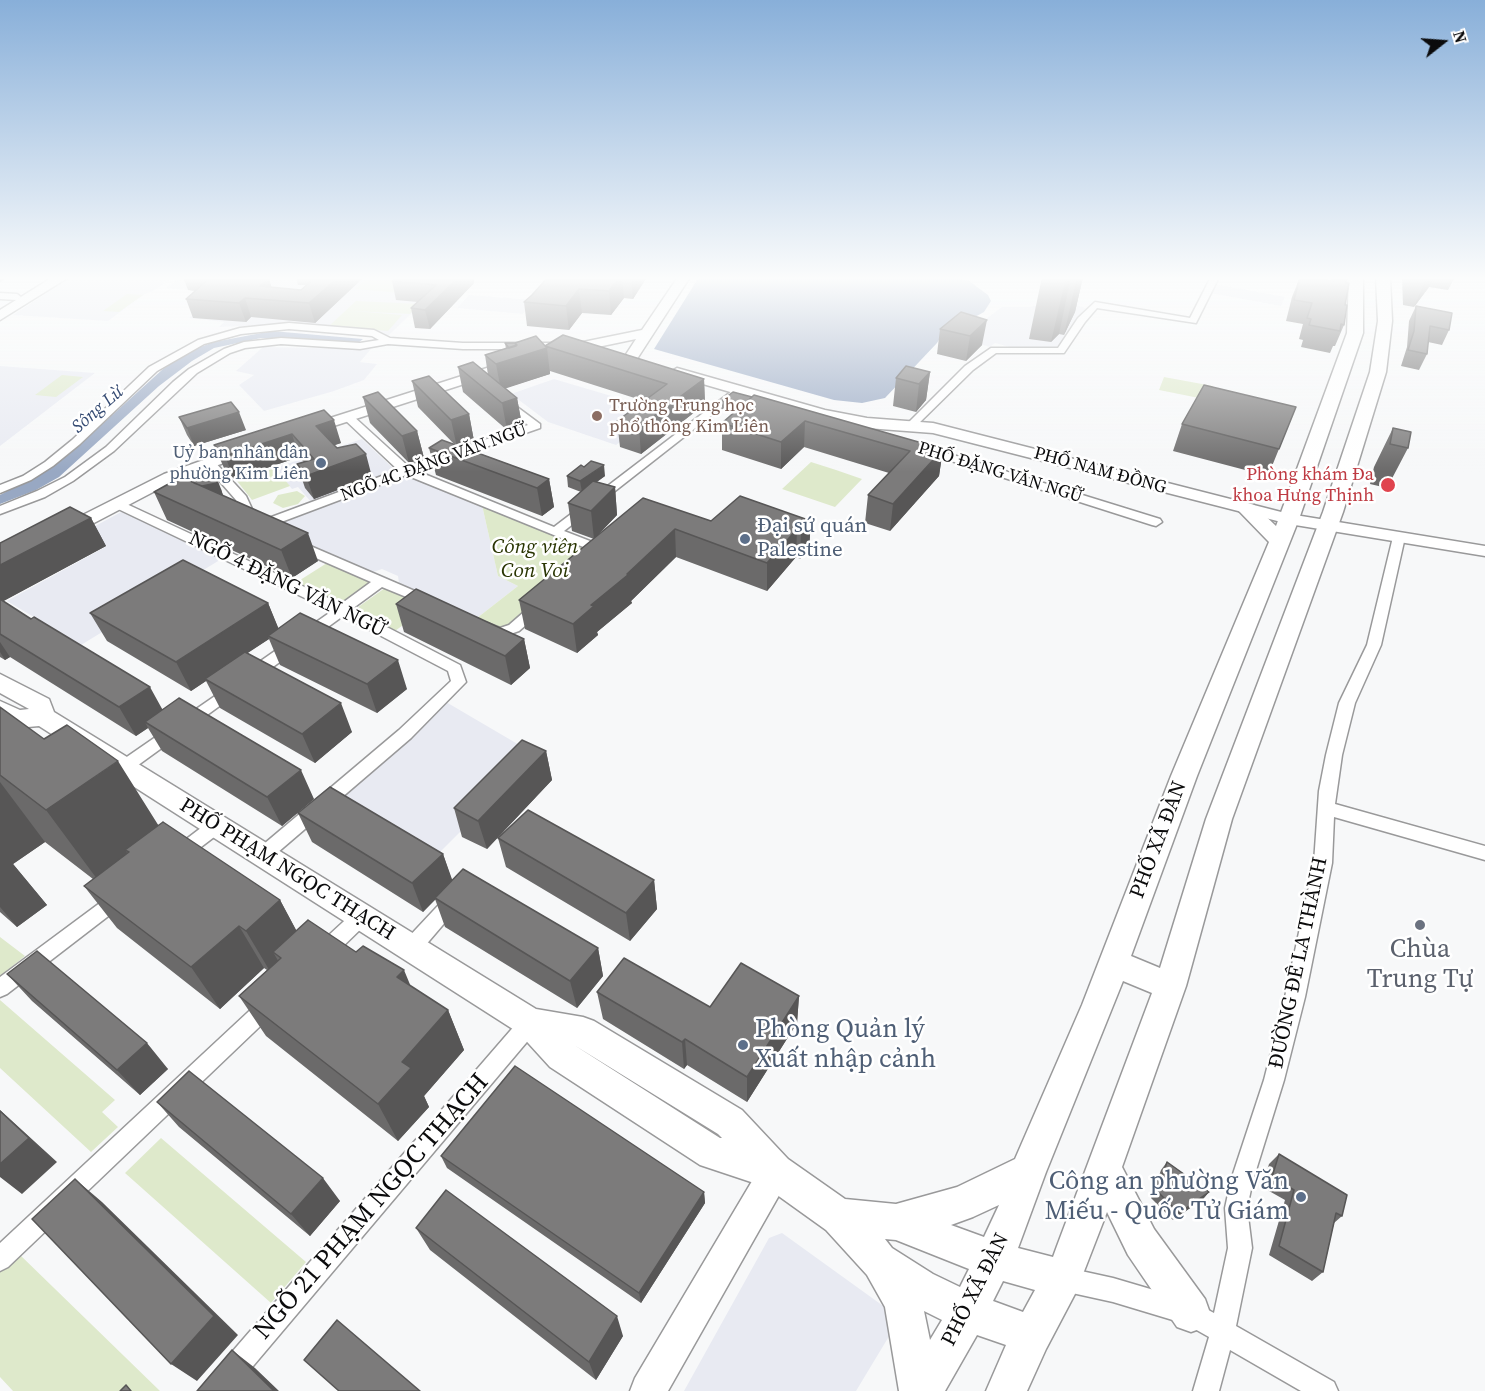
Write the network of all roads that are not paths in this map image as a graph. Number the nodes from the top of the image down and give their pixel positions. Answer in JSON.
{"nodes":[{"id":1,"x":201,"y":342,"type":"edge"},
{"id":2,"x":383,"y":342,"type":"edge"},
{"id":3,"x":402,"y":342,"type":"edge"},
{"id":4,"x":603,"y":342,"type":"edge"},
{"id":5,"x":642,"y":342,"type":"edge"},
{"id":6,"x":1067,"y":342,"type":"edge"},
{"id":7,"x":1353,"y":342,"type":"edge"},
{"id":8,"x":1382,"y":342,"type":"edge"},
{"id":9,"x":588,"y":345,"type":"junction"},
{"id":10,"x":537,"y":350,"type":"junction"},
{"id":11,"x":630,"y":359,"type":"junction"},
{"id":12,"x":484,"y":384,"type":"junction"},
{"id":13,"x":738,"y":389,"type":"junction"},
{"id":14,"x":348,"y":417,"type":"junction"},
{"id":15,"x":847,"y":419,"type":"junction"},
{"id":16,"x":910,"y":426,"type":"junction"},
{"id":17,"x":296,"y":434,"type":"edge"},
{"id":18,"x":890,"y":439,"type":"joint"},
{"id":19,"x":265,"y":444,"type":"edge"},
{"id":20,"x":914,"y":446,"type":"edge"},
{"id":21,"x":209,"y":462,"type":"junction"},
{"id":22,"x":406,"y":471,"type":"junction"},
{"id":23,"x":0,"y":489,"type":"edge"},
{"id":24,"x":118,"y":504,"type":"junction"},
{"id":25,"x":1247,"y":509,"type":"joint"},
{"id":26,"x":0,"y":510,"type":"edge"},
{"id":27,"x":1156,"y":522,"type":"dead end"},
{"id":28,"x":1327,"y":526,"type":"junction"},
{"id":29,"x":257,"y":527,"type":"junction"},
{"id":30,"x":1284,"y":530,"type":"junction"},
{"id":31,"x":556,"y":531,"type":"junction"},
{"id":32,"x":53,"y":537,"type":"edge"},
{"id":33,"x":1399,"y":537,"type":"junction"},
{"id":34,"x":1485,"y":551,"type":"edge"},
{"id":35,"x":587,"y":565,"type":"edge"},
{"id":36,"x":382,"y":581,"type":"junction"},
{"id":37,"x":550,"y":597,"type":"edge"},
{"id":38,"x":434,"y":604,"type":"edge"},
{"id":39,"x":342,"y":610,"type":"junction"},
{"id":40,"x":472,"y":621,"type":"edge"},
{"id":41,"x":2,"y":681,"type":"edge"},
{"id":42,"x":0,"y":710,"type":"edge"},
{"id":43,"x":50,"y":730,"type":"junction"},
{"id":44,"x":124,"y":767,"type":"junction"},
{"id":45,"x":1326,"y":808,"type":"junction"},
{"id":46,"x":216,"y":826,"type":"junction"},
{"id":47,"x":1485,"y":853,"type":"edge"},
{"id":48,"x":264,"y":854,"type":"junction"},
{"id":49,"x":161,"y":867,"type":"edge"},
{"id":50,"x":136,"y":886,"type":"edge"},
{"id":51,"x":465,"y":889,"type":"edge"},
{"id":52,"x":361,"y":917,"type":"junction"},
{"id":53,"x":411,"y":948,"type":"junction"},
{"id":54,"x":1113,"y":963,"type":"junction"},
{"id":55,"x":308,"y":968,"type":"edge"},
{"id":56,"x":1170,"y":986,"type":"junction"},
{"id":57,"x":0,"y":988,"type":"edge"},
{"id":58,"x":283,"y":991,"type":"edge"},
{"id":59,"x":530,"y":1023,"type":"junction"},
{"id":60,"x":1104,"y":1169,"type":"junction"},
{"id":61,"x":775,"y":1172,"type":"junction"},
{"id":62,"x":1028,"y":1172,"type":"junction"},
{"id":63,"x":839,"y":1216,"type":"junction"},
{"id":64,"x":896,"y":1222,"type":"junction"},
{"id":65,"x":0,"y":1259,"type":"edge"},
{"id":66,"x":994,"y":1260,"type":"junction"},
{"id":67,"x":879,"y":1261,"type":"junction"},
{"id":68,"x":1063,"y":1279,"type":"junction"},
{"id":69,"x":968,"y":1312,"type":"junction"},
{"id":70,"x":1191,"y":1313,"type":"junction"},
{"id":71,"x":1223,"y":1330,"type":"junction"},
{"id":72,"x":1032,"y":1335,"type":"junction"},
{"id":73,"x":214,"y":1391,"type":"edge"},
{"id":74,"x":648,"y":1391,"type":"edge"},
{"id":75,"x":921,"y":1391,"type":"edge"},
{"id":76,"x":1006,"y":1391,"type":"edge"},
{"id":77,"x":1206,"y":1391,"type":"edge"},
{"id":78,"x":1325,"y":1391,"type":"edge"}],
"edges":[{"from":1,"to":23,"type":"street"},
{"from":2,"to":26,"type":"street"},
{"from":3,"to":10,"type":"street"},
{"from":4,"to":9,"type":"street"},
{"from":5,"to":11,"type":"street"},
{"from":6,"to":16,"type":"street"},
{"from":7,"to":30,"type":"main road","name":"PHỐ XÃ ĐÀN"},
{"from":8,"to":28,"type":"main road"},
{"from":9,"to":10,"type":"street","name":"PHỐ ĐẶNG VĂN NGỮ"},
{"from":9,"to":11,"type":"street","name":"PHỐ ĐẶNG VĂN NGỮ"},
{"from":10,"to":12,"type":"street","name":"PHỐ ĐẶNG VĂN NGỮ"},
{"from":11,"to":13,"type":"street","name":"PHỐ ĐẶNG VĂN NGỮ"},
{"from":12,"to":14,"type":"street","name":"PHỐ ĐẶNG VĂN NGỮ"},
{"from":12,"to":22,"type":"street","name":"NGÕ 4C ĐẶNG VĂN NGỮ"},
{"from":13,"to":15,"type":"street","name":"PHỐ ĐẶNG VĂN NGỮ"},
{"from":13,"to":31,"type":"street"},
{"from":14,"to":17,"type":"street","name":"PHỐ ĐẶNG VĂN NGỮ"},
{"from":14,"to":22,"type":"street"},
{"from":15,"to":16,"type":"street","name":"PHỐ ĐẶNG VĂN NGỮ"},
{"from":15,"to":18,"type":"street","name":"PHỐ ĐẶNG VĂN NGỮ"},
{"from":16,"to":18,"type":"street"},
{"from":16,"to":25,"type":"street","name":"PHỐ NAM ĐỒNG"},
{"from":19,"to":21,"type":"street"},
{"from":20,"to":27,"type":"street","name":"PHỐ ĐẶNG VĂN NGỮ"},
{"from":21,"to":24,"type":"street"},
{"from":21,"to":29,"type":"street"},
{"from":22,"to":29,"type":"street","name":"NGÕ 4C ĐẶNG VĂN NGỮ"},
{"from":22,"to":31,"type":"street"},
{"from":24,"to":32,"type":"street"},
{"from":24,"to":39,"type":"street","name":"NGÕ 4 ĐẶNG VĂN NGỮ"},
{"from":25,"to":30,"type":"main road"},
{"from":28,"to":30,"type":"street"},
{"from":28,"to":33,"type":"street"},
{"from":28,"to":56,"type":"main road"},
{"from":29,"to":36,"type":"street"},
{"from":30,"to":54,"type":"main road","name":"PHỐ XÃ ĐÀN"},
{"from":31,"to":35,"type":"street"},
{"from":33,"to":34,"type":"street"},
{"from":33,"to":45,"type":"street","name":"ĐƯỜNG ĐÊ LA THÀNH"},
{"from":36,"to":38,"type":"street"},
{"from":36,"to":39,"type":"street"},
{"from":37,"to":40,"type":"street"},
{"from":39,"to":44,"type":"street"},
{"from":39,"to":48,"type":"street","name":"NGÕ 4 ĐẶNG VĂN NGỮ"},
{"from":41,"to":43,"type":"main road","name":"PHỐ PHẠM NGỌC THẠCH"},
{"from":42,"to":43,"type":"main road"},
{"from":43,"to":44,"type":"main road","name":"PHỐ PHẠM NGỌC THẠCH"},
{"from":44,"to":46,"type":"main road","name":"PHỐ PHẠM NGỌC THẠCH"},
{"from":45,"to":47,"type":"street"},
{"from":45,"to":71,"type":"street","name":"ĐƯỜNG ĐÊ LA THÀNH"},
{"from":46,"to":48,"type":"main road","name":"PHỐ PHẠM NGỌC THẠCH"},
{"from":46,"to":49,"type":"street"},
{"from":48,"to":52,"type":"main road","name":"PHỐ PHẠM NGỌC THẠCH"},
{"from":50,"to":57,"type":"street"},
{"from":51,"to":53,"type":"street"},
{"from":52,"to":53,"type":"main road","name":"PHỐ PHẠM NGỌC THẠCH"},
{"from":52,"to":55,"type":"street"},
{"from":53,"to":59,"type":"main road","name":"PHỐ PHẠM NGỌC THẠCH"},
{"from":54,"to":56,"type":"main road"},
{"from":54,"to":62,"type":"main road","name":"PHỐ XÃ ĐÀN"},
{"from":56,"to":60,"type":"main road"},
{"from":58,"to":65,"type":"street"},
{"from":59,"to":61,"type":"main road","name":"PHỐ PHẠM NGỌC THẠCH"},
{"from":59,"to":73,"type":"street","name":"NGÕ 21 PHẠM NGỌC THẠCH"},
{"from":60,"to":68,"type":"main road"},
{"from":60,"to":70,"type":"main road"},
{"from":61,"to":63,"type":"main road","name":"PHỐ PHẠM NGỌC THẠCH"},
{"from":61,"to":74,"type":"street"},
{"from":62,"to":64,"type":"main road"},
{"from":62,"to":66,"type":"main road","name":"PHỐ XÃ ĐÀN"},
{"from":63,"to":64,"type":"main road","name":"PHỐ PHẠM NGỌC THẠCH"},
{"from":63,"to":67,"type":"main road","name":"PHỐ PHẠM NGỌC THẠCH"},
{"from":64,"to":66,"type":"main road","name":"PHỐ PHẠM NGỌC THẠCH"},
{"from":66,"to":68,"type":"main road","name":"PHỐ PHẠM NGỌC THẠCH"},
{"from":66,"to":69,"type":"main road","name":"PHỐ XÃ ĐÀN"},
{"from":67,"to":69,"type":"main road","name":"PHỐ PHẠM NGỌC THẠCH"},
{"from":67,"to":75,"type":"main road"},
{"from":68,"to":70,"type":"street"},
{"from":68,"to":72,"type":"main road"},
{"from":69,"to":72,"type":"main road","name":"PHỐ PHẠM NGỌC THẠCH"},
{"from":69,"to":75,"type":"main road","name":"PHỐ XÃ ĐÀN"},
{"from":70,"to":71,"type":"street"},
{"from":71,"to":77,"type":"street","name":"ĐƯỜNG ĐÊ LA THÀNH"},
{"from":71,"to":78,"type":"street"},
{"from":72,"to":76,"type":"main road"}]}
